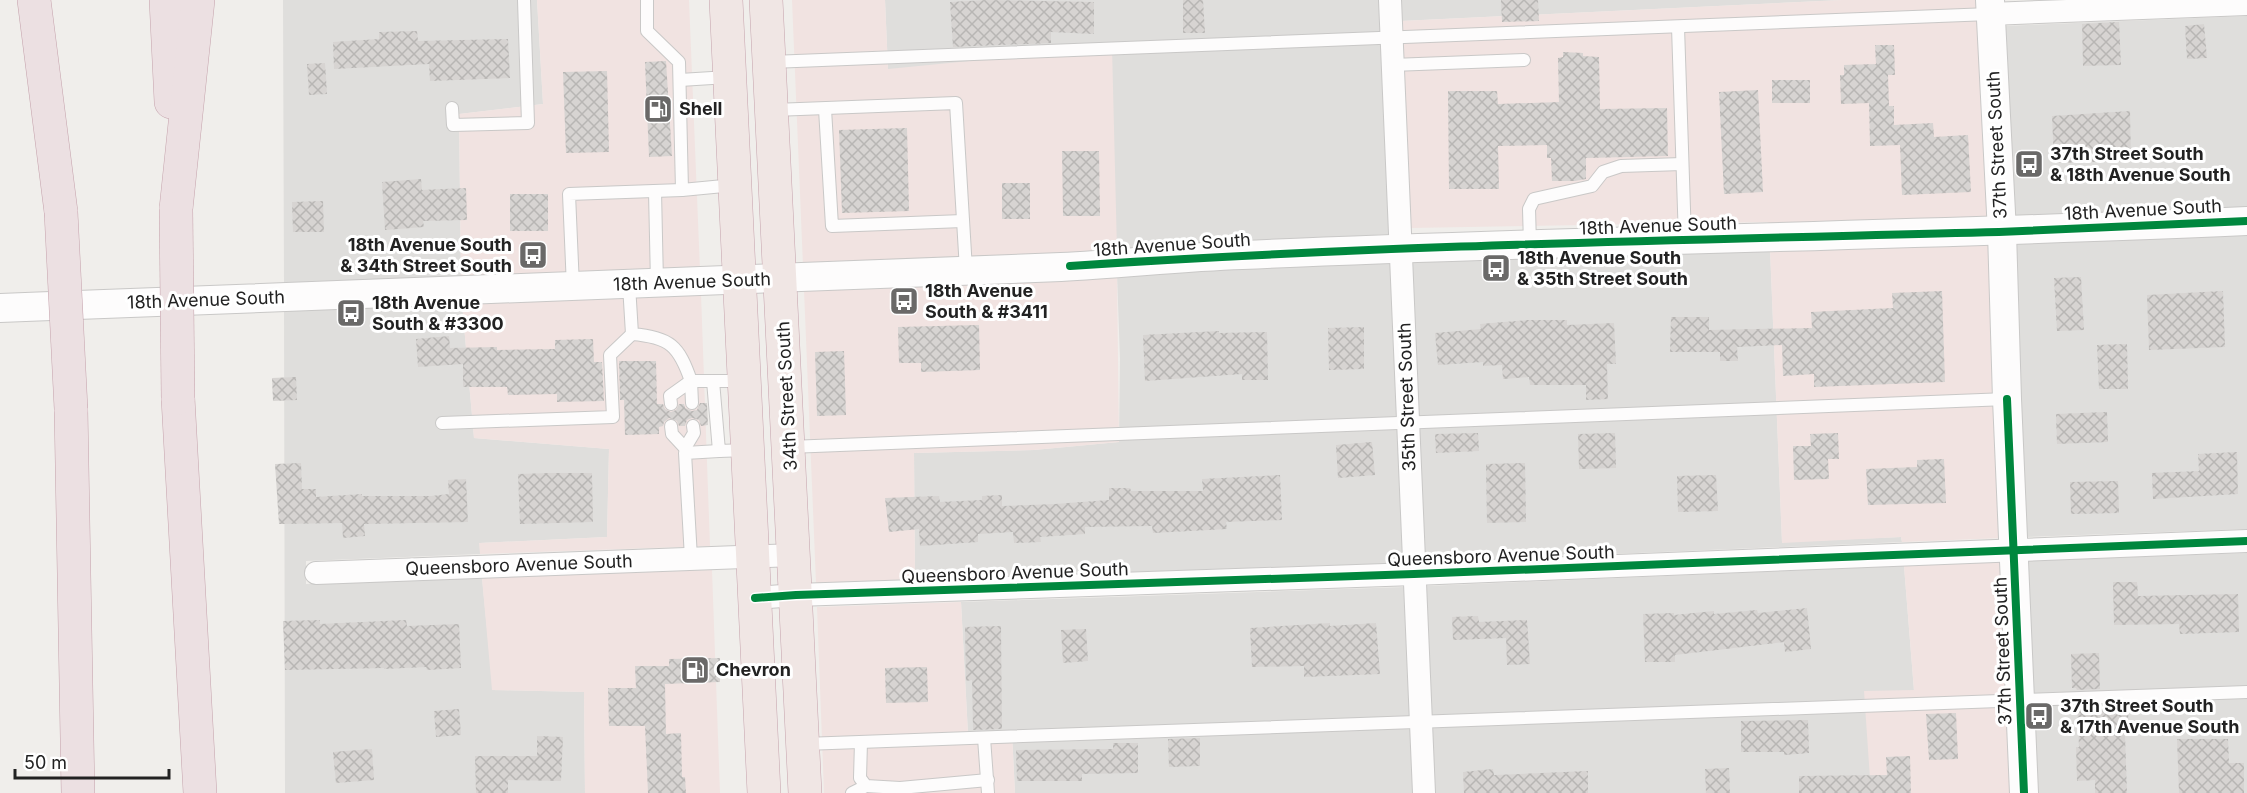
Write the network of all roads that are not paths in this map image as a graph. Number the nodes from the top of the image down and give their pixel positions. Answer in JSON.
{"nodes":[{"id":1,"x":34,"y":0,"type":"edge"},
{"id":2,"x":54,"y":0,"type":"edge"},
{"id":3,"x":166,"y":0,"type":"edge"},
{"id":4,"x":198,"y":0,"type":"edge"},
{"id":5,"x":525,"y":0,"type":"edge"},
{"id":6,"x":647,"y":0,"type":"edge"},
{"id":7,"x":726,"y":0,"type":"edge"},
{"id":8,"x":766,"y":0,"type":"edge"},
{"id":9,"x":1390,"y":0,"type":"edge"},
{"id":10,"x":2247,"y":4,"type":"edge"},
{"id":11,"x":1990,"y":7,"type":"edge"},
{"id":12,"x":1678,"y":27,"type":"junction"},
{"id":13,"x":1391,"y":38,"type":"junction"},
{"id":14,"x":1524,"y":60,"type":"dead end"},
{"id":15,"x":770,"y":62,"type":"junction"},
{"id":16,"x":1392,"y":65,"type":"junction"},
{"id":17,"x":730,"y":77,"type":"junction"},
{"id":18,"x":680,"y":80,"type":"junction"},
{"id":19,"x":452,"y":108,"type":"dead end"},
{"id":20,"x":825,"y":109,"type":"junction"},
{"id":21,"x":772,"y":110,"type":"junction"},
{"id":22,"x":1682,"y":164,"type":"junction"},
{"id":23,"x":735,"y":185,"type":"junction"},
{"id":24,"x":682,"y":190,"type":"junction"},
{"id":25,"x":655,"y":191,"type":"junction"},
{"id":26,"x":176,"y":209,"type":"junction"},
{"id":27,"x":61,"y":212,"type":"junction"},
{"id":28,"x":963,"y":221,"type":"junction"},
{"id":29,"x":2247,"y":221,"type":"edge"},
{"id":30,"x":2002,"y":232,"type":"junction"},
{"id":31,"x":1685,"y":240,"type":"junction"},
{"id":32,"x":1530,"y":244,"type":"junction"},
{"id":33,"x":1400,"y":249,"type":"junction"},
{"id":34,"x":966,"y":270,"type":"junction"},
{"id":35,"x":781,"y":279,"type":"junction"},
{"id":36,"x":740,"y":280,"type":"junction"},
{"id":37,"x":657,"y":284,"type":"junction"},
{"id":38,"x":628,"y":285,"type":"junction"},
{"id":39,"x":573,"y":287,"type":"junction"},
{"id":40,"x":0,"y":308,"type":"edge"},
{"id":41,"x":632,"y":334,"type":"junction"},
{"id":42,"x":691,"y":381,"type":"junction"},
{"id":43,"x":729,"y":381,"type":"junction"},
{"id":44,"x":2007,"y":399,"type":"junction"},
{"id":45,"x":692,"y":403,"type":"dead end"},
{"id":46,"x":671,"y":404,"type":"dead end"},
{"id":47,"x":1408,"y":422,"type":"junction"},
{"id":48,"x":442,"y":423,"type":"dead end"},
{"id":49,"x":671,"y":426,"type":"dead end"},
{"id":50,"x":693,"y":426,"type":"dead end"},
{"id":51,"x":789,"y":447,"type":"junction"},
{"id":52,"x":685,"y":450,"type":"junction"},
{"id":53,"x":734,"y":450,"type":"junction"},
{"id":54,"x":2247,"y":541,"type":"edge"},
{"id":55,"x":2014,"y":550,"type":"junction"},
{"id":56,"x":794,"y":555,"type":"junction"},
{"id":57,"x":753,"y":556,"type":"junction"},
{"id":58,"x":691,"y":558,"type":"junction"},
{"id":59,"x":316,"y":573,"type":"dead end"},
{"id":60,"x":1414,"y":574,"type":"junction"},
{"id":61,"x":796,"y":595,"type":"junction"},
{"id":62,"x":755,"y":598,"type":"junction"},
{"id":63,"x":2247,"y":692,"type":"edge"},
{"id":64,"x":2020,"y":699,"type":"junction"},
{"id":65,"x":1420,"y":722,"type":"junction"},
{"id":66,"x":984,"y":738,"type":"junction"},
{"id":67,"x":861,"y":742,"type":"junction"},
{"id":68,"x":803,"y":744,"type":"junction"},
{"id":69,"x":866,"y":786,"type":"junction"},
{"id":70,"x":988,"y":787,"type":"edge"},
{"id":71,"x":936,"y":789,"type":"edge"},
{"id":72,"x":78,"y":793,"type":"edge"},
{"id":73,"x":200,"y":793,"type":"edge"},
{"id":74,"x":764,"y":793,"type":"edge"},
{"id":75,"x":805,"y":793,"type":"edge"},
{"id":76,"x":852,"y":793,"type":"edge"},
{"id":77,"x":1424,"y":793,"type":"edge"},
{"id":78,"x":2024,"y":793,"type":"edge"}],
"edges":[{"from":1,"to":27,"type":"highway"},
{"from":2,"to":27,"type":"highway"},
{"from":3,"to":26,"type":"highway"},
{"from":4,"to":26,"type":"highway"},
{"from":5,"to":19,"type":"lane"},
{"from":6,"to":18,"type":"lane"},
{"from":7,"to":17,"type":"highway"},
{"from":8,"to":15,"type":"highway","name":"34th Street South"},
{"from":9,"to":13,"type":"street","name":"35th Street South"},
{"from":10,"to":11,"type":"street"},
{"from":11,"to":12,"type":"lane"},
{"from":11,"to":30,"type":"street","name":"37th Street South"},
{"from":12,"to":13,"type":"lane"},
{"from":12,"to":22,"type":"lane"},
{"from":13,"to":15,"type":"lane"},
{"from":13,"to":16,"type":"street","name":"35th Street South"},
{"from":14,"to":16,"type":"lane"},
{"from":15,"to":21,"type":"highway","name":"34th Street South"},
{"from":16,"to":33,"type":"street","name":"35th Street South"},
{"from":17,"to":18,"type":"lane"},
{"from":17,"to":23,"type":"highway"},
{"from":18,"to":24,"type":"lane"},
{"from":20,"to":21,"type":"lane"},
{"from":20,"to":28,"type":"lane"},
{"from":20,"to":28,"type":"lane"},
{"from":21,"to":35,"type":"highway","name":"34th Street South"},
{"from":22,"to":31,"type":"lane"},
{"from":22,"to":32,"type":"lane"},
{"from":23,"to":24,"type":"lane"},
{"from":23,"to":36,"type":"highway"},
{"from":24,"to":25,"type":"lane"},
{"from":25,"to":37,"type":"lane"},
{"from":25,"to":39,"type":"lane"},
{"from":26,"to":73,"type":"highway","bridge":true},
{"from":27,"to":72,"type":"highway","bridge":true},
{"from":28,"to":34,"type":"lane"},
{"from":29,"to":30,"type":"street","name":"18th Avenue South"},
{"from":30,"to":31,"type":"street","name":"18th Avenue South"},
{"from":30,"to":44,"type":"street","name":"37th Street South"},
{"from":31,"to":32,"type":"street","name":"18th Avenue South"},
{"from":32,"to":33,"type":"street","name":"18th Avenue South"},
{"from":33,"to":34,"type":"street","name":"18th Avenue South"},
{"from":33,"to":47,"type":"street","name":"35th Street South"},
{"from":34,"to":35,"type":"street","name":"18th Avenue South"},
{"from":35,"to":36,"type":"street","name":"18th Avenue South"},
{"from":35,"to":51,"type":"highway","name":"34th Street South"},
{"from":36,"to":37,"type":"street","name":"18th Avenue South"},
{"from":36,"to":43,"type":"highway"},
{"from":37,"to":38,"type":"street","name":"18th Avenue South"},
{"from":38,"to":39,"type":"street","name":"18th Avenue South"},
{"from":38,"to":41,"type":"lane"},
{"from":39,"to":40,"type":"street","name":"18th Avenue South"},
{"from":41,"to":42,"type":"lane"},
{"from":41,"to":48,"type":"lane"},
{"from":42,"to":43,"type":"lane"},
{"from":42,"to":45,"type":"lane"},
{"from":42,"to":46,"type":"lane"},
{"from":43,"to":53,"type":"highway"},
{"from":44,"to":47,"type":"lane"},
{"from":44,"to":55,"type":"street","name":"37th Street South"},
{"from":47,"to":51,"type":"lane"},
{"from":47,"to":60,"type":"street","name":"35th Street South"},
{"from":49,"to":52,"type":"lane"},
{"from":50,"to":52,"type":"lane"},
{"from":51,"to":56,"type":"highway","name":"34th Street South"},
{"from":52,"to":53,"type":"lane"},
{"from":52,"to":58,"type":"lane"},
{"from":53,"to":57,"type":"highway"},
{"from":54,"to":55,"type":"street","name":"Queensboro Avenue South"},
{"from":55,"to":60,"type":"street","name":"Queensboro Avenue South"},
{"from":55,"to":64,"type":"street","name":"37th Street South"},
{"from":56,"to":57,"type":"street","name":"Queensboro Avenue South"},
{"from":56,"to":61,"type":"highway","name":"34th Street South"},
{"from":57,"to":58,"type":"street","name":"Queensboro Avenue South"},
{"from":57,"to":62,"type":"highway"},
{"from":58,"to":59,"type":"street","name":"Queensboro Avenue South"},
{"from":60,"to":61,"type":"street","name":"Queensboro Avenue South"},
{"from":60,"to":65,"type":"street","name":"35th Street South"},
{"from":61,"to":62,"type":"street","name":"Queensboro Avenue South"},
{"from":61,"to":68,"type":"highway","name":"34th Street South"},
{"from":62,"to":74,"type":"highway"},
{"from":63,"to":64,"type":"lane"},
{"from":64,"to":65,"type":"lane"},
{"from":64,"to":78,"type":"street","name":"37th Street South"},
{"from":65,"to":66,"type":"lane"},
{"from":65,"to":77,"type":"street","name":"35th Street South"},
{"from":66,"to":67,"type":"lane"},
{"from":66,"to":70,"type":"lane"},
{"from":67,"to":68,"type":"lane"},
{"from":67,"to":69,"type":"lane"},
{"from":68,"to":75,"type":"highway","name":"34th Street South"},
{"from":69,"to":71,"type":"lane"},
{"from":69,"to":76,"type":"lane"},
{"from":70,"to":71,"type":"lane"}]}
